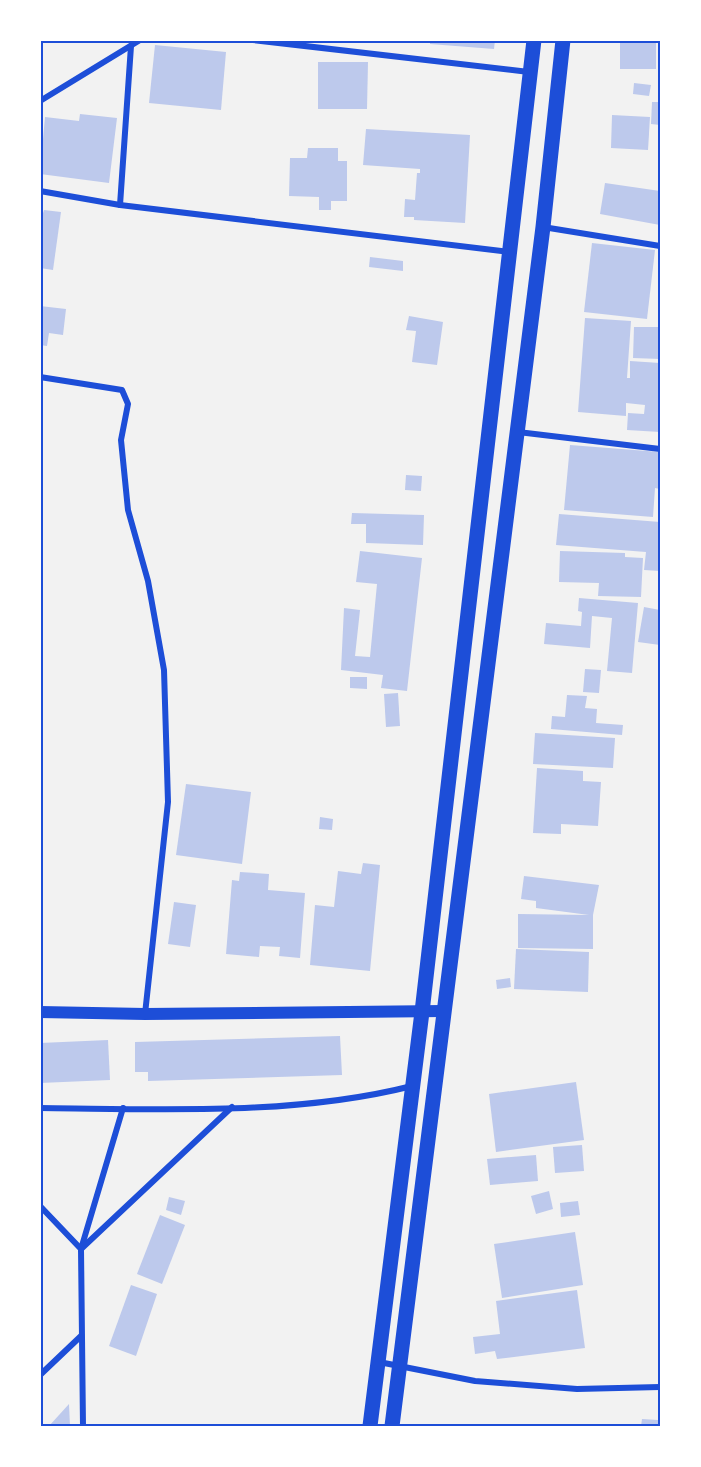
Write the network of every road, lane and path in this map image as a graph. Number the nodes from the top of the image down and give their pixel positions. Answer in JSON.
{"nodes":[{"id":1,"x":140,"y":40,"type":"edge"},
{"id":2,"x":253,"y":40,"type":"edge"},
{"id":3,"x":534,"y":40,"type":"edge"},
{"id":4,"x":562,"y":40,"type":"edge"},
{"id":5,"x":131,"y":46,"type":"junction"},
{"id":6,"x":530,"y":72,"type":"junction"},
{"id":7,"x":40,"y":101,"type":"edge"},
{"id":8,"x":40,"y":191,"type":"edge"},
{"id":9,"x":120,"y":205,"type":"junction"},
{"id":10,"x":543,"y":227,"type":"junction"},
{"id":11,"x":660,"y":246,"type":"edge"},
{"id":12,"x":510,"y":252,"type":"junction"},
{"id":13,"x":40,"y":377,"type":"edge"},
{"id":14,"x":516,"y":432,"type":"junction"},
{"id":15,"x":660,"y":449,"type":"edge"},
{"id":16,"x":443,"y":1011,"type":"junction"},
{"id":17,"x":40,"y":1012,"type":"edge"},
{"id":18,"x":422,"y":1012,"type":"junction"},
{"id":19,"x":145,"y":1014,"type":"junction"},
{"id":20,"x":412,"y":1086,"type":"junction"},
{"id":21,"x":232,"y":1107,"type":"junction"},
{"id":22,"x":40,"y":1108,"type":"edge"},
{"id":23,"x":123,"y":1108,"type":"junction"},
{"id":24,"x":40,"y":1206,"type":"edge"},
{"id":25,"x":81,"y":1249,"type":"junction"},
{"id":26,"x":81,"y":1336,"type":"junction"},
{"id":27,"x":378,"y":1362,"type":"junction"},
{"id":28,"x":398,"y":1364,"type":"junction"},
{"id":29,"x":40,"y":1375,"type":"edge"},
{"id":30,"x":660,"y":1388,"type":"edge"},
{"id":31,"x":83,"y":1426,"type":"edge"},
{"id":32,"x":370,"y":1426,"type":"edge"},
{"id":33,"x":392,"y":1426,"type":"edge"}],
"edges":[{"from":1,"to":5,"type":"street"},
{"from":2,"to":6,"type":"street"},
{"from":3,"to":6,"type":"main road"},
{"from":4,"to":10,"type":"main road"},
{"from":5,"to":7,"type":"street"},
{"from":5,"to":9,"type":"street"},
{"from":6,"to":12,"type":"main road"},
{"from":8,"to":9,"type":"street"},
{"from":9,"to":12,"type":"street"},
{"from":10,"to":11,"type":"street"},
{"from":10,"to":14,"type":"main road"},
{"from":12,"to":18,"type":"main road"},
{"from":13,"to":19,"type":"street"},
{"from":14,"to":15,"type":"street"},
{"from":14,"to":16,"type":"main road"},
{"from":16,"to":18,"type":"main road"},
{"from":16,"to":28,"type":"main road"},
{"from":17,"to":19,"type":"main road"},
{"from":18,"to":19,"type":"main road"},
{"from":18,"to":20,"type":"main road"},
{"from":20,"to":21,"type":"street"},
{"from":20,"to":27,"type":"main road"},
{"from":21,"to":23,"type":"street"},
{"from":21,"to":25,"type":"street"},
{"from":22,"to":23,"type":"street"},
{"from":23,"to":25,"type":"street"},
{"from":24,"to":25,"type":"street"},
{"from":25,"to":26,"type":"street"},
{"from":26,"to":29,"type":"street"},
{"from":26,"to":31,"type":"street"},
{"from":27,"to":28,"type":"street"},
{"from":27,"to":32,"type":"main road"},
{"from":28,"to":30,"type":"street"},
{"from":28,"to":33,"type":"main road"}]}
